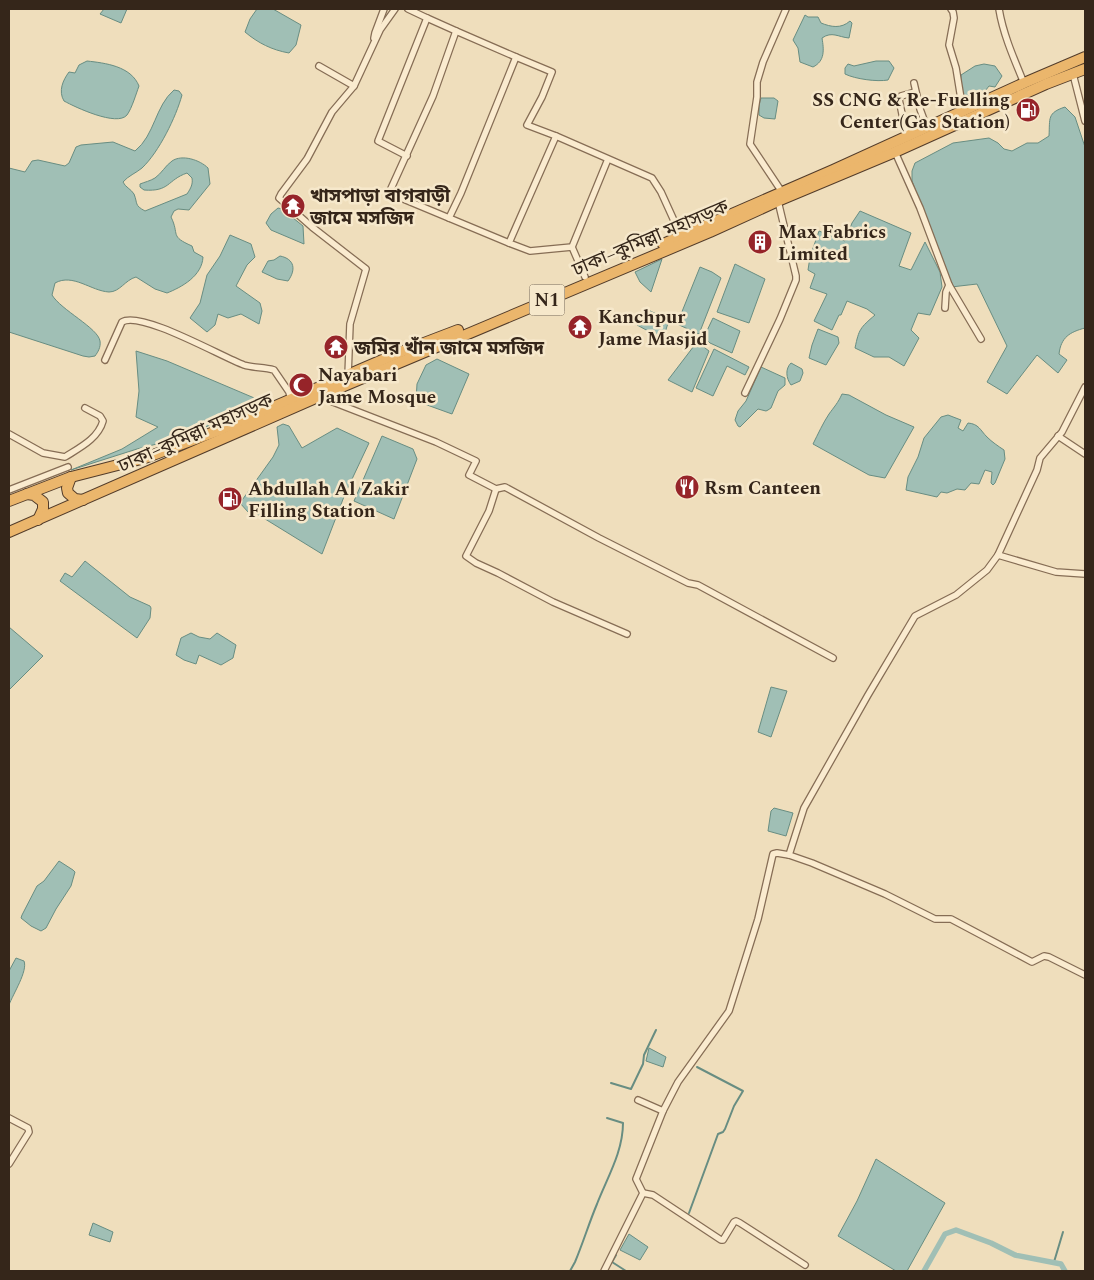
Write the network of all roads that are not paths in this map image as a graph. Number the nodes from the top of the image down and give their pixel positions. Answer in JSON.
{"nodes":[{"id":1,"x":384,"y":9,"type":"edge"},
{"id":2,"x":395,"y":9,"type":"edge"},
{"id":3,"x":408,"y":9,"type":"edge"},
{"id":4,"x":786,"y":9,"type":"edge"},
{"id":5,"x":951,"y":9,"type":"edge"},
{"id":6,"x":999,"y":9,"type":"edge"},
{"id":7,"x":427,"y":18,"type":"junction"},
{"id":8,"x":456,"y":31,"type":"junction"},
{"id":9,"x":373,"y":45,"type":"junction"},
{"id":10,"x":516,"y":57,"type":"junction"},
{"id":11,"x":1085,"y":57,"type":"edge"},
{"id":12,"x":319,"y":66,"type":"dead end"},
{"id":13,"x":1085,"y":69,"type":"edge"},
{"id":14,"x":1073,"y":74,"type":"junction"},
{"id":15,"x":914,"y":83,"type":"dead end"},
{"id":16,"x":1024,"y":83,"type":"junction"},
{"id":17,"x":354,"y":86,"type":"junction"},
{"id":18,"x":915,"y":92,"type":"junction"},
{"id":19,"x":963,"y":111,"type":"junction"},
{"id":20,"x":1085,"y":121,"type":"edge"},
{"id":21,"x":927,"y":128,"type":"junction"},
{"id":22,"x":556,"y":136,"type":"junction"},
{"id":23,"x":909,"y":136,"type":"junction"},
{"id":24,"x":895,"y":152,"type":"junction"},
{"id":25,"x":407,"y":156,"type":"junction"},
{"id":26,"x":608,"y":159,"type":"junction"},
{"id":27,"x":780,"y":196,"type":"junction"},
{"id":28,"x":449,"y":218,"type":"junction"},
{"id":29,"x":681,"y":236,"type":"junction"},
{"id":30,"x":509,"y":243,"type":"junction"},
{"id":31,"x":572,"y":247,"type":"junction"},
{"id":32,"x":616,"y":267,"type":"junction"},
{"id":33,"x":585,"y":277,"type":"junction"},
{"id":34,"x":949,"y":285,"type":"junction"},
{"id":35,"x":945,"y":308,"type":"dead end"},
{"id":36,"x":981,"y":340,"type":"dead end"},
{"id":37,"x":105,"y":360,"type":"dead end"},
{"id":38,"x":348,"y":376,"type":"junction"},
{"id":39,"x":1085,"y":387,"type":"edge"},
{"id":40,"x":746,"y":393,"type":"dead end"},
{"id":41,"x":318,"y":396,"type":"junction"},
{"id":42,"x":292,"y":400,"type":"junction"},
{"id":43,"x":85,"y":408,"type":"dead end"},
{"id":44,"x":9,"y":434,"type":"edge"},
{"id":45,"x":1058,"y":436,"type":"junction"},
{"id":46,"x":1085,"y":454,"type":"edge"},
{"id":47,"x":70,"y":472,"type":"junction"},
{"id":48,"x":496,"y":489,"type":"junction"},
{"id":49,"x":9,"y":490,"type":"edge"},
{"id":50,"x":27,"y":494,"type":"junction"},
{"id":51,"x":9,"y":500,"type":"edge"},
{"id":52,"x":83,"y":500,"type":"junction"},
{"id":53,"x":38,"y":520,"type":"junction"},
{"id":54,"x":9,"y":532,"type":"edge"},
{"id":55,"x":998,"y":555,"type":"junction"},
{"id":56,"x":1085,"y":574,"type":"edge"},
{"id":57,"x":627,"y":634,"type":"dead end"},
{"id":58,"x":834,"y":658,"type":"dead end"},
{"id":59,"x":789,"y":855,"type":"junction"},
{"id":60,"x":1085,"y":974,"type":"edge"},
{"id":61,"x":638,"y":1100,"type":"dead end"},
{"id":62,"x":663,"y":1111,"type":"junction"},
{"id":63,"x":9,"y":1118,"type":"edge"},
{"id":64,"x":9,"y":1164,"type":"edge"},
{"id":65,"x":643,"y":1193,"type":"junction"},
{"id":66,"x":805,"y":1265,"type":"dead end"},
{"id":67,"x":604,"y":1271,"type":"edge"}],
"edges":[{"from":1,"to":9,"type":"street"},
{"from":2,"to":9,"type":"street"},
{"from":3,"to":7,"type":"street"},
{"from":4,"to":27,"type":"street"},
{"from":5,"to":19,"type":"street"},
{"from":6,"to":16,"type":"street"},
{"from":7,"to":8,"type":"street"},
{"from":7,"to":25,"type":"street"},
{"from":8,"to":10,"type":"street"},
{"from":8,"to":25,"type":"street"},
{"from":9,"to":17,"type":"street"},
{"from":10,"to":22,"type":"street"},
{"from":10,"to":28,"type":"street"},
{"from":11,"to":16,"type":"highway","name":"ঢাকা–কুমিল্লা মহাসড়ক","number":"N1"},
{"from":12,"to":17,"type":"street"},
{"from":13,"to":14,"type":"highway","name":"ঢাকা–কুমিল্লা মহাসড়ক","number":"N1"},
{"from":14,"to":20,"type":"street"},
{"from":14,"to":24,"type":"highway","name":"ঢাকা–কুমিল্লা মহাসড়ক","number":"N1"},
{"from":15,"to":18,"type":"street"},
{"from":16,"to":19,"type":"highway","name":"ঢাকা–কুমিল্লা মহাসড়ক","number":"N1"},
{"from":17,"to":38,"type":"street"},
{"from":18,"to":21,"type":"street"},
{"from":18,"to":23,"type":"street"},
{"from":19,"to":21,"type":"highway","name":"ঢাকা–কুমিল্লা মহাসড়ক","number":"N1"},
{"from":21,"to":23,"type":"highway","name":"ঢাকা–কুমিল্লা মহাসড়ক","number":"N1"},
{"from":22,"to":26,"type":"street"},
{"from":22,"to":30,"type":"street"},
{"from":23,"to":27,"type":"highway","name":"ঢাকা–কুমিল্লা মহাসড়ক","number":"N1"},
{"from":24,"to":27,"type":"highway","name":"ঢাকা–কুমিল্লা মহাসড়ক","number":"N1"},
{"from":24,"to":34,"type":"street"},
{"from":25,"to":28,"type":"street"},
{"from":26,"to":29,"type":"street"},
{"from":26,"to":31,"type":"street"},
{"from":27,"to":29,"type":"highway","name":"ঢাকা–কুমিল্লা মহাসড়ক","number":"N1"},
{"from":27,"to":32,"type":"highway","name":"ঢাকা–কুমিল্লা মহাসড়ক","number":"N1"},
{"from":27,"to":40,"type":"street"},
{"from":28,"to":30,"type":"street"},
{"from":29,"to":32,"type":"highway","name":"ঢাকা–কুমিল্লা মহাসড়ক","number":"N1"},
{"from":30,"to":31,"type":"street"},
{"from":31,"to":33,"type":"street"},
{"from":32,"to":33,"type":"highway","name":"ঢাকা–কুমিল্লা মহাসড়ক","number":"N1"},
{"from":32,"to":41,"type":"highway","name":"ঢাকা–কুমিল্লা মহাসড়ক","number":"N1"},
{"from":33,"to":38,"type":"highway","name":"ঢাকা–কুমিল্লা মহাসড়ক","number":"N1"},
{"from":34,"to":35,"type":"street"},
{"from":34,"to":36,"type":"street"},
{"from":37,"to":42,"type":"street"},
{"from":38,"to":42,"type":"highway","name":"ঢাকা–কুমিল্লা মহাসড়ক","number":"N1"},
{"from":39,"to":45,"type":"street"},
{"from":41,"to":48,"type":"street"},
{"from":41,"to":52,"type":"highway","name":"ঢাকা–কুমিল্লা মহাসড়ক","number":"N1"},
{"from":42,"to":47,"type":"highway","name":"ঢাকা–কুমিল্লা মহাসড়ক","number":"N1"},
{"from":43,"to":44,"type":"street"},
{"from":45,"to":46,"type":"street"},
{"from":45,"to":55,"type":"street"},
{"from":47,"to":49,"type":"street"},
{"from":47,"to":50,"type":"highway","name":"ঢাকা–কুমিল্লা মহাসড়ক","number":"N1"},
{"from":47,"to":52,"type":"highway"},
{"from":48,"to":57,"type":"street"},
{"from":48,"to":58,"type":"street"},
{"from":50,"to":51,"type":"highway","name":"ঢাকা–কুমিল্লা মহাসড়ক","number":"N1"},
{"from":50,"to":53,"type":"highway"},
{"from":52,"to":53,"type":"highway","name":"ঢাকা–কুমিল্লা মহাসড়ক","number":"N1"},
{"from":53,"to":54,"type":"highway","name":"ঢাকা–কুমিল্লা মহাসড়ক","number":"N1"},
{"from":55,"to":56,"type":"street"},
{"from":55,"to":59,"type":"street"},
{"from":59,"to":60,"type":"street"},
{"from":59,"to":62,"type":"street"},
{"from":61,"to":62,"type":"street"},
{"from":62,"to":65,"type":"street"},
{"from":63,"to":64,"type":"street"},
{"from":65,"to":66,"type":"street"},
{"from":65,"to":67,"type":"street"}]}
